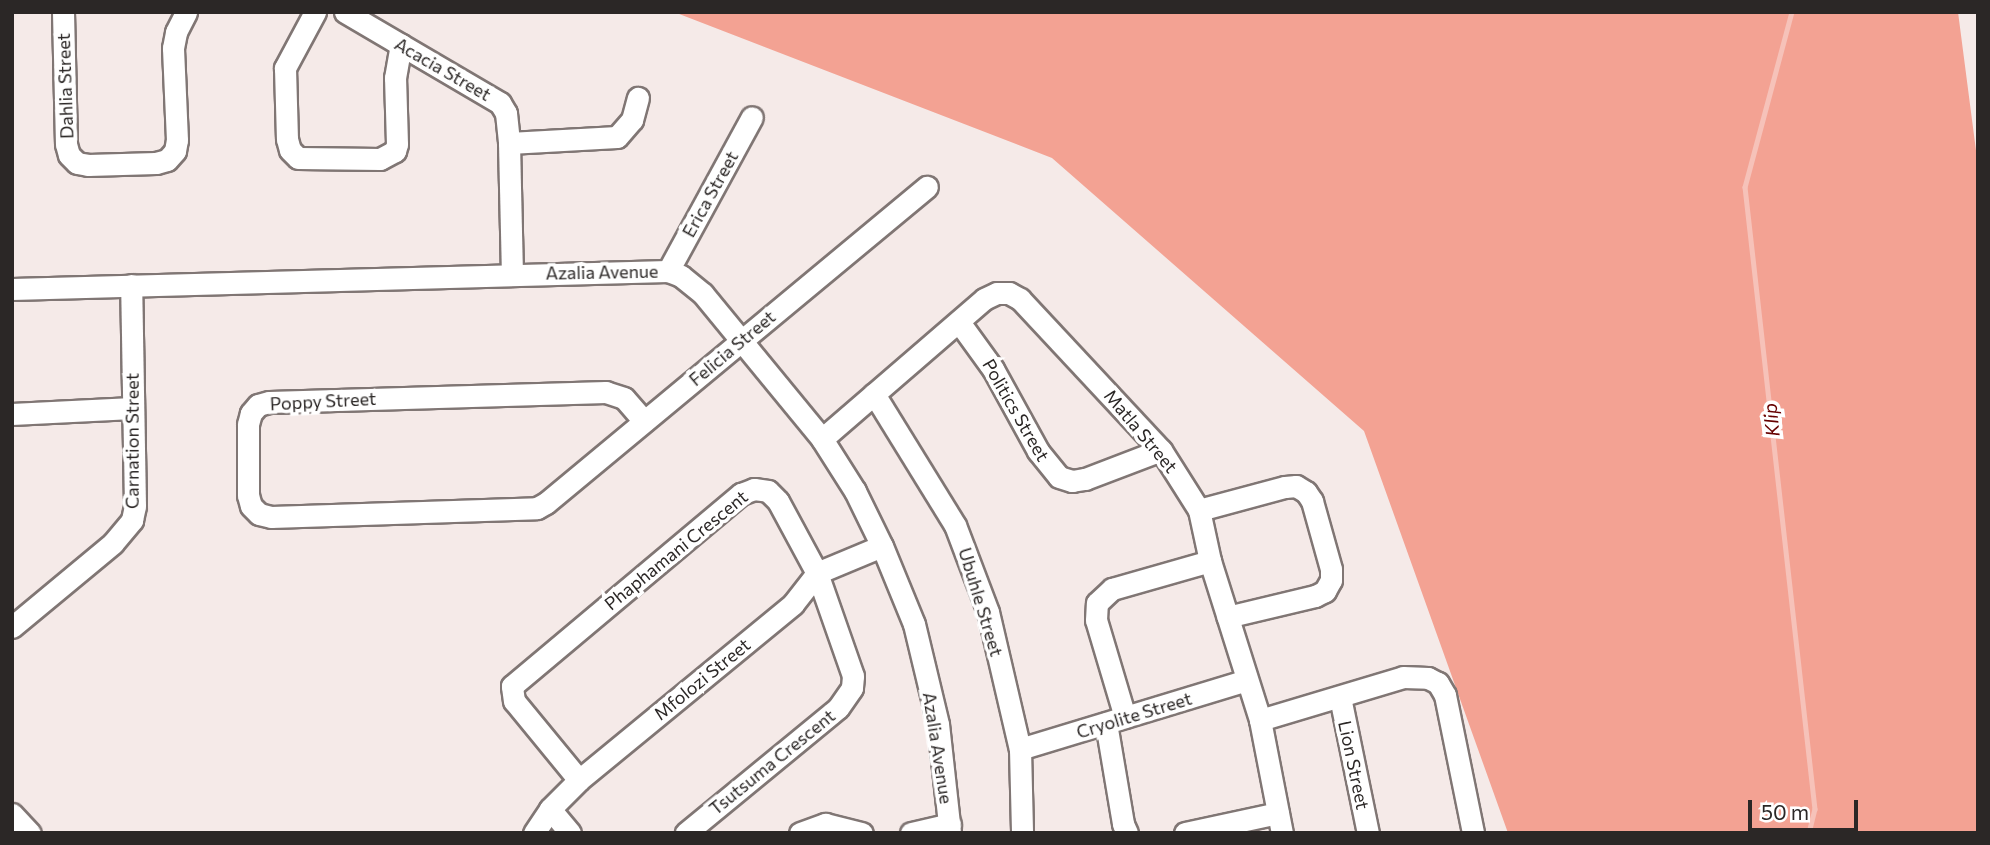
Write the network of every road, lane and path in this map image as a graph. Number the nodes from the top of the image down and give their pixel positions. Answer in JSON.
{"nodes":[{"id":1,"x":63,"y":12,"type":"edge"},
{"id":2,"x":186,"y":12,"type":"edge"},
{"id":3,"x":315,"y":12,"type":"edge"},
{"id":4,"x":345,"y":12,"type":"edge"},
{"id":5,"x":401,"y":45,"type":"junction"},
{"id":6,"x":638,"y":98,"type":"dead end"},
{"id":7,"x":752,"y":117,"type":"dead end"},
{"id":8,"x":509,"y":143,"type":"junction"},
{"id":9,"x":927,"y":187,"type":"dead end"},
{"id":10,"x":668,"y":271,"type":"junction"},
{"id":11,"x":512,"y":274,"type":"junction"},
{"id":12,"x":131,"y":285,"type":"junction"},
{"id":13,"x":12,"y":289,"type":"edge"},
{"id":14,"x":959,"y":322,"type":"junction"},
{"id":15,"x":741,"y":341,"type":"junction"},
{"id":16,"x":874,"y":394,"type":"junction"},
{"id":17,"x":132,"y":408,"type":"junction"},
{"id":18,"x":12,"y":414,"type":"edge"},
{"id":19,"x":644,"y":421,"type":"junction"},
{"id":20,"x":822,"y":439,"type":"junction"},
{"id":21,"x":1161,"y":450,"type":"junction"},
{"id":22,"x":537,"y":508,"type":"joint"},
{"id":23,"x":1199,"y":510,"type":"junction"},
{"id":24,"x":882,"y":546,"type":"junction"},
{"id":25,"x":1210,"y":561,"type":"junction"},
{"id":26,"x":817,"y":573,"type":"junction"},
{"id":27,"x":1227,"y":617,"type":"junction"},
{"id":28,"x":12,"y":627,"type":"edge"},
{"id":29,"x":1247,"y":680,"type":"junction"},
{"id":30,"x":852,"y":688,"type":"joint"},
{"id":31,"x":1340,"y":697,"type":"junction"},
{"id":32,"x":1116,"y":720,"type":"junction"},
{"id":33,"x":1260,"y":720,"type":"junction"},
{"id":34,"x":1020,"y":749,"type":"junction"},
{"id":35,"x":579,"y":779,"type":"junction"},
{"id":36,"x":550,"y":809,"type":"junction"},
{"id":37,"x":12,"y":814,"type":"edge"},
{"id":38,"x":1280,"y":823,"type":"edge"},
{"id":39,"x":950,"y":829,"type":"edge"},
{"id":40,"x":30,"y":833,"type":"edge"},
{"id":41,"x":534,"y":833,"type":"edge"},
{"id":42,"x":570,"y":833,"type":"edge"},
{"id":43,"x":686,"y":833,"type":"edge"},
{"id":44,"x":800,"y":833,"type":"edge"},
{"id":45,"x":863,"y":833,"type":"edge"},
{"id":46,"x":911,"y":833,"type":"edge"},
{"id":47,"x":1021,"y":833,"type":"edge"},
{"id":48,"x":1127,"y":833,"type":"edge"},
{"id":49,"x":1185,"y":833,"type":"edge"},
{"id":50,"x":1368,"y":833,"type":"edge"},
{"id":51,"x":1473,"y":833,"type":"edge"}],
"edges":[{"from":1,"to":2,"type":"street","name":"Dahlia Street"},
{"from":3,"to":5,"type":"street"},
{"from":4,"to":5,"type":"street","name":"Acacia Street"},
{"from":5,"to":8,"type":"street","name":"Acacia Street"},
{"from":6,"to":8,"type":"street"},
{"from":7,"to":10,"type":"street","name":"Erica Street"},
{"from":8,"to":11,"type":"street","name":"Acacia Street"},
{"from":9,"to":15,"type":"street","name":"Felicia Street"},
{"from":10,"to":11,"type":"street","name":"Azalia Avenue"},
{"from":10,"to":15,"type":"street","name":"Azalia Avenue"},
{"from":11,"to":12,"type":"street","name":"Azalia Avenue"},
{"from":12,"to":13,"type":"street","name":"Azalia Avenue"},
{"from":12,"to":17,"type":"street","name":"Carnation Street"},
{"from":14,"to":16,"type":"street","name":"Matla Street"},
{"from":14,"to":21,"type":"street","name":"Matla Street"},
{"from":14,"to":21,"type":"street","name":"Politics Street"},
{"from":15,"to":19,"type":"street","name":"Felicia Street"},
{"from":15,"to":20,"type":"street","name":"Azalia Avenue"},
{"from":16,"to":20,"type":"street","name":"Matla Street"},
{"from":16,"to":34,"type":"street","name":"Ubuhle Street"},
{"from":17,"to":18,"type":"street"},
{"from":17,"to":28,"type":"street","name":"Carnation Street"},
{"from":19,"to":22,"type":"street","name":"Felicia Street"},
{"from":19,"to":22,"type":"street","name":"Poppy Street"},
{"from":20,"to":24,"type":"street","name":"Azalia Avenue"},
{"from":21,"to":23,"type":"street","name":"Matla Street"},
{"from":23,"to":25,"type":"street","name":"Matla Street"},
{"from":23,"to":27,"type":"street"},
{"from":24,"to":26,"type":"street","name":"Mfolozi Street"},
{"from":24,"to":39,"type":"street","name":"Azalia Avenue"},
{"from":25,"to":27,"type":"street","name":"Matla Street"},
{"from":25,"to":32,"type":"street"},
{"from":26,"to":30,"type":"street","name":"Phaphamani Crescent"},
{"from":26,"to":35,"type":"street","name":"Mfolozi Street"},
{"from":26,"to":35,"type":"street","name":"Phaphamani Crescent"},
{"from":27,"to":29,"type":"street","name":"Matla Street"},
{"from":29,"to":32,"type":"street","name":"Cryolite Street"},
{"from":29,"to":33,"type":"street","name":"Matla Street"},
{"from":30,"to":43,"type":"street","name":"Tsutsuma Crescent"},
{"from":31,"to":33,"type":"street"},
{"from":31,"to":50,"type":"street","name":"Lion Street"},
{"from":31,"to":51,"type":"street"},
{"from":32,"to":34,"type":"street","name":"Cryolite Street"},
{"from":32,"to":48,"type":"street"},
{"from":33,"to":38,"type":"street","name":"Matla Street"},
{"from":34,"to":47,"type":"street","name":"Ubuhle Street"},
{"from":35,"to":36,"type":"street","name":"Mfolozi Street"},
{"from":36,"to":41,"type":"street","name":"Mfolozi Street"},
{"from":36,"to":42,"type":"street"},
{"from":37,"to":40,"type":"street"},
{"from":38,"to":49,"type":"street"},
{"from":39,"to":46,"type":"street"},
{"from":44,"to":45,"type":"street"}]}
